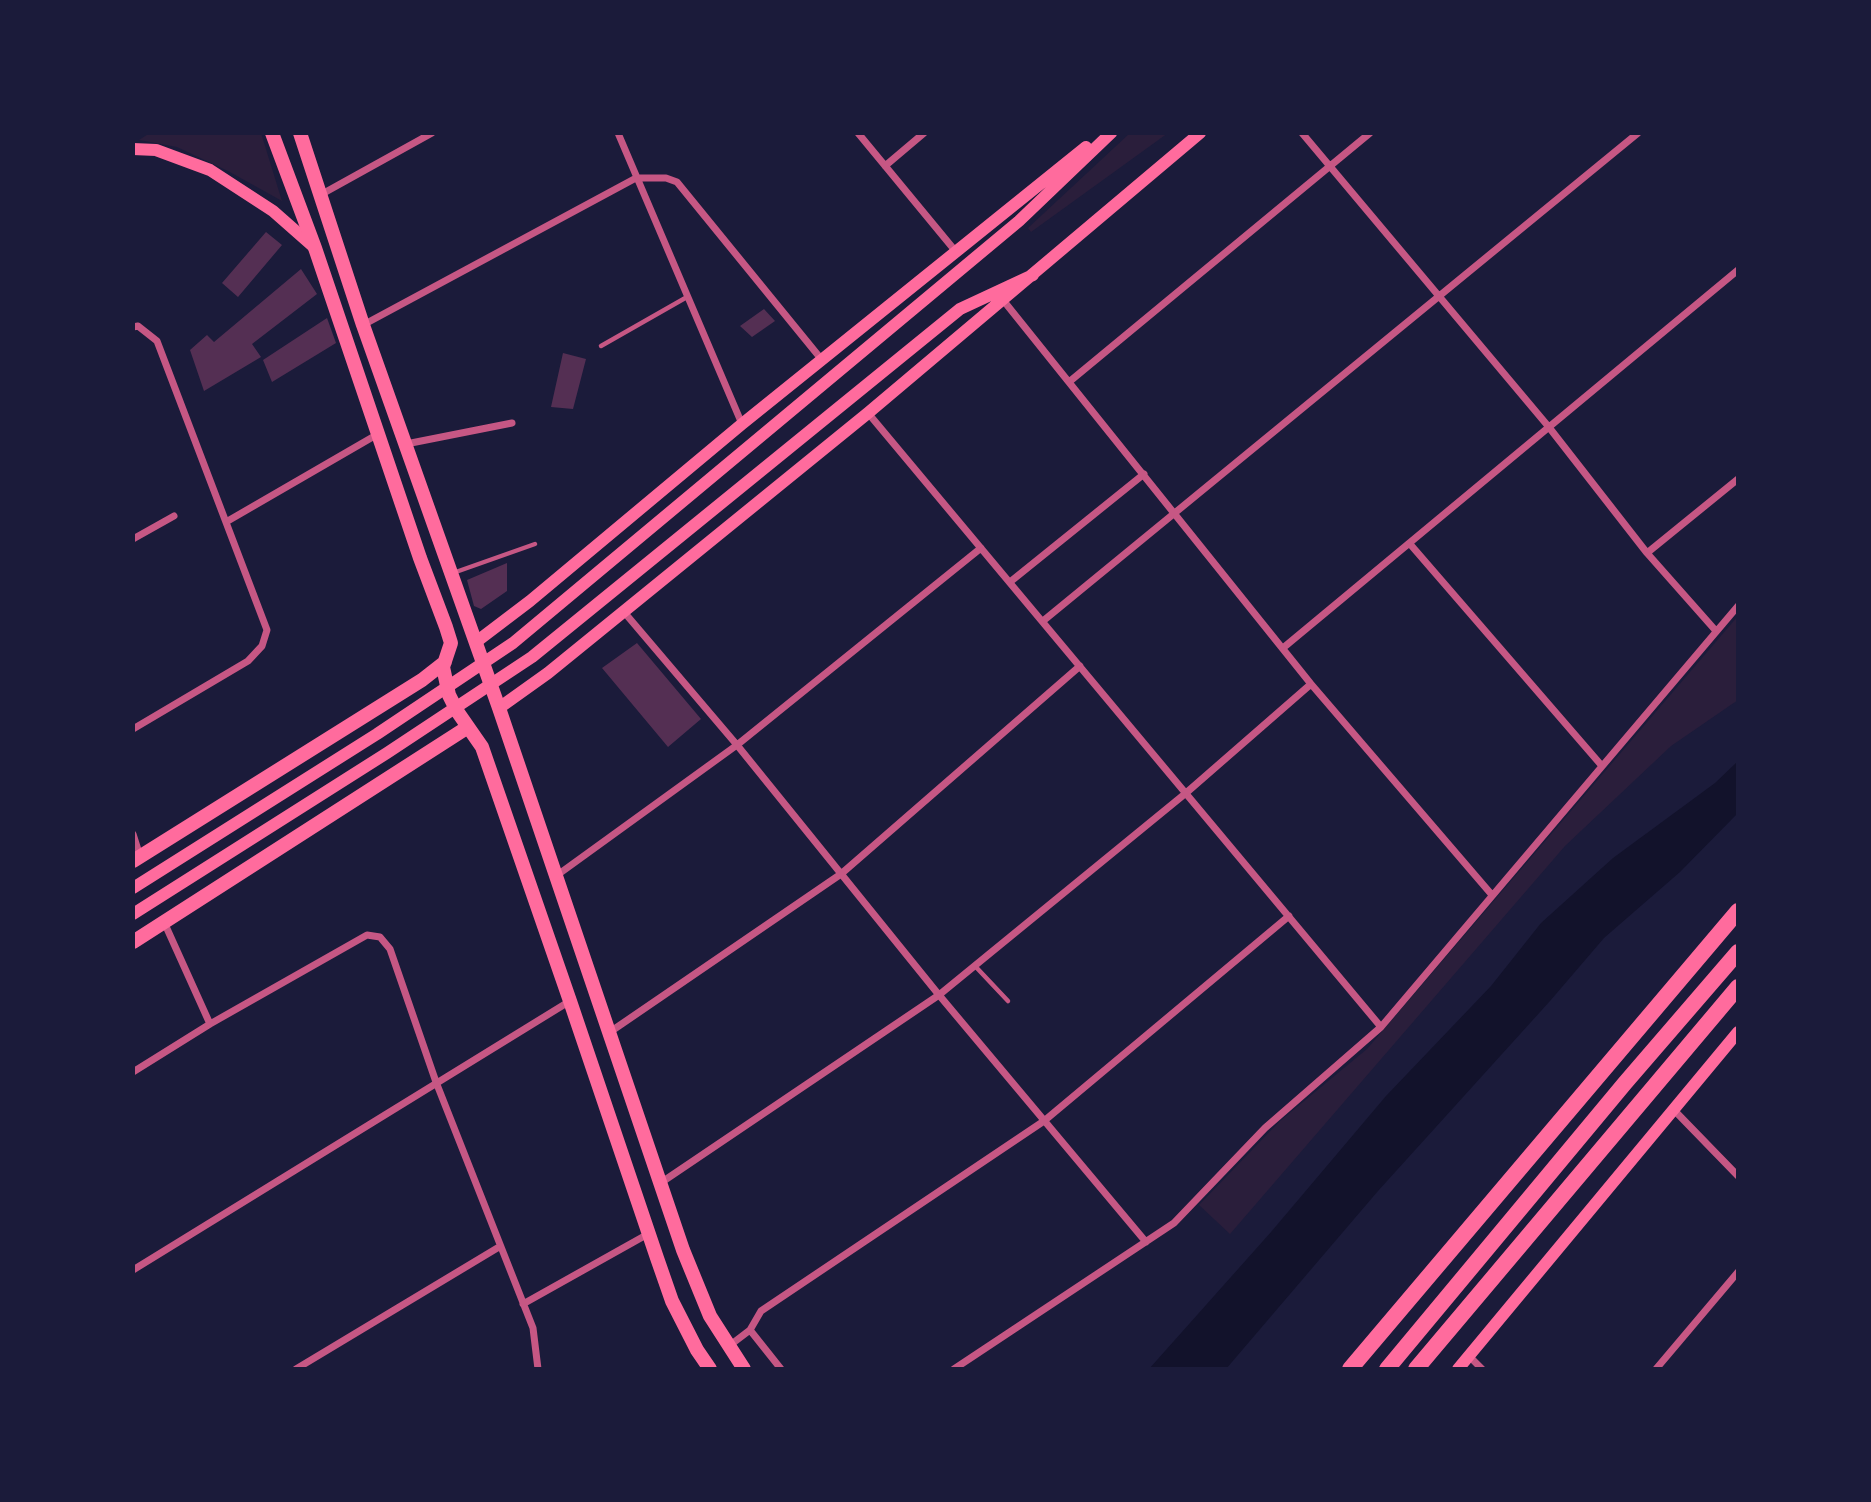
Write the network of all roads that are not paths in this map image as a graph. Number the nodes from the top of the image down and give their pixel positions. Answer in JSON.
{"nodes":[{"id":1,"x":272,"y":133,"type":"edge"},
{"id":2,"x":300,"y":133,"type":"edge"},
{"id":3,"x":432,"y":133,"type":"edge"},
{"id":4,"x":618,"y":133,"type":"edge"},
{"id":5,"x":858,"y":133,"type":"edge"},
{"id":6,"x":924,"y":133,"type":"edge"},
{"id":7,"x":1103,"y":133,"type":"edge"},
{"id":8,"x":1111,"y":133,"type":"edge"},
{"id":9,"x":1200,"y":133,"type":"edge"},
{"id":10,"x":1302,"y":133,"type":"edge"},
{"id":11,"x":1370,"y":133,"type":"edge"},
{"id":12,"x":1638,"y":133,"type":"edge"},
{"id":13,"x":133,"y":149,"type":"edge"},
{"id":14,"x":885,"y":166,"type":"junction"},
{"id":15,"x":1330,"y":166,"type":"junction"},
{"id":16,"x":636,"y":177,"type":"junction"},
{"id":17,"x":322,"y":194,"type":"junction"},
{"id":18,"x":315,"y":248,"type":"junction"},
{"id":19,"x":957,"y":253,"type":"junction"},
{"id":20,"x":1738,"y":270,"type":"edge"},
{"id":21,"x":1033,"y":275,"type":"junction"},
{"id":22,"x":687,"y":297,"type":"junction"},
{"id":23,"x":1438,"y":297,"type":"junction"},
{"id":24,"x":1003,"y":300,"type":"junction"},
{"id":25,"x":363,"y":325,"type":"junction"},
{"id":26,"x":133,"y":327,"type":"edge"},
{"id":27,"x":601,"y":346,"type":"dead end"},
{"id":28,"x":822,"y":360,"type":"junction"},
{"id":29,"x":1069,"y":382,"type":"junction"},
{"id":30,"x":868,"y":412,"type":"junction"},
{"id":31,"x":512,"y":423,"type":"dead end"},
{"id":32,"x":741,"y":424,"type":"junction"},
{"id":33,"x":1548,"y":426,"type":"junction"},
{"id":34,"x":378,"y":434,"type":"junction"},
{"id":35,"x":405,"y":444,"type":"junction"},
{"id":36,"x":1144,"y":474,"type":"junction"},
{"id":37,"x":1738,"y":479,"type":"edge"},
{"id":38,"x":1175,"y":513,"type":"junction"},
{"id":39,"x":174,"y":516,"type":"dead end"},
{"id":40,"x":226,"y":522,"type":"junction"},
{"id":41,"x":133,"y":539,"type":"edge"},
{"id":42,"x":535,"y":544,"type":"dead end"},
{"id":43,"x":1410,"y":544,"type":"junction"},
{"id":44,"x":981,"y":548,"type":"junction"},
{"id":45,"x":1647,"y":553,"type":"junction"},
{"id":46,"x":452,"y":574,"type":"junction"},
{"id":47,"x":1010,"y":582,"type":"junction"},
{"id":48,"x":1738,"y":606,"type":"edge"},
{"id":49,"x":624,"y":612,"type":"junction"},
{"id":50,"x":1043,"y":621,"type":"junction"},
{"id":51,"x":1716,"y":631,"type":"junction"},
{"id":52,"x":475,"y":642,"type":"junction"},
{"id":53,"x":1283,"y":648,"type":"junction"},
{"id":54,"x":445,"y":662,"type":"junction"},
{"id":55,"x":1080,"y":666,"type":"junction"},
{"id":56,"x":1311,"y":684,"type":"junction"},
{"id":57,"x":499,"y":708,"type":"junction"},
{"id":58,"x":468,"y":727,"type":"junction"},
{"id":59,"x":133,"y":729,"type":"edge"},
{"id":60,"x":737,"y":745,"type":"junction"},
{"id":61,"x":1602,"y":765,"type":"junction"},
{"id":62,"x":1186,"y":793,"type":"junction"},
{"id":63,"x":133,"y":834,"type":"edge"},
{"id":64,"x":137,"y":859,"type":"edge"},
{"id":65,"x":841,"y":874,"type":"junction"},
{"id":66,"x":556,"y":876,"type":"junction"},
{"id":67,"x":133,"y":888,"type":"edge"},
{"id":68,"x":1492,"y":895,"type":"junction"},
{"id":69,"x":1738,"y":911,"type":"edge"},
{"id":70,"x":133,"y":914,"type":"edge"},
{"id":71,"x":1289,"y":916,"type":"junction"},
{"id":72,"x":164,"y":922,"type":"junction"},
{"id":73,"x":133,"y":942,"type":"edge"},
{"id":74,"x":1738,"y":952,"type":"edge"},
{"id":75,"x":974,"y":966,"type":"junction"},
{"id":76,"x":1738,"y":987,"type":"edge"},
{"id":77,"x":939,"y":995,"type":"junction"},
{"id":78,"x":570,"y":1001,"type":"junction"},
{"id":79,"x":1008,"y":1001,"type":"dead end"},
{"id":80,"x":210,"y":1024,"type":"junction"},
{"id":81,"x":1381,"y":1027,"type":"junction"},
{"id":82,"x":610,"y":1032,"type":"junction"},
{"id":83,"x":1738,"y":1032,"type":"edge"},
{"id":84,"x":133,"y":1072,"type":"edge"},
{"id":85,"x":436,"y":1082,"type":"junction"},
{"id":86,"x":1673,"y":1109,"type":"junction"},
{"id":87,"x":1044,"y":1121,"type":"junction"},
{"id":88,"x":1738,"y":1176,"type":"edge"},
{"id":89,"x":662,"y":1182,"type":"junction"},
{"id":90,"x":649,"y":1234,"type":"junction"},
{"id":91,"x":1146,"y":1242,"type":"junction"},
{"id":92,"x":499,"y":1247,"type":"junction"},
{"id":93,"x":133,"y":1270,"type":"edge"},
{"id":94,"x":1738,"y":1272,"type":"edge"},
{"id":95,"x":523,"y":1304,"type":"junction"},
{"id":96,"x":750,"y":1330,"type":"junction"},
{"id":97,"x":729,"y":1346,"type":"junction"},
{"id":98,"x":1469,"y":1356,"type":"junction"},
{"id":99,"x":296,"y":1369,"type":"edge"},
{"id":100,"x":538,"y":1369,"type":"edge"},
{"id":101,"x":710,"y":1369,"type":"edge"},
{"id":102,"x":744,"y":1369,"type":"edge"},
{"id":103,"x":781,"y":1369,"type":"edge"},
{"id":104,"x":954,"y":1369,"type":"edge"},
{"id":105,"x":1350,"y":1369,"type":"edge"},
{"id":106,"x":1387,"y":1369,"type":"edge"},
{"id":107,"x":1416,"y":1369,"type":"edge"},
{"id":108,"x":1458,"y":1369,"type":"edge"},
{"id":109,"x":1482,"y":1369,"type":"edge"},
{"id":110,"x":1656,"y":1369,"type":"edge"}],
"edges":[{"from":1,"to":18,"type":"main road"},
{"from":2,"to":17,"type":"main road"},
{"from":3,"to":17,"type":"street"},
{"from":4,"to":16,"type":"street"},
{"from":5,"to":14,"type":"street"},
{"from":6,"to":14,"type":"street"},
{"from":7,"to":19,"type":"main road"},
{"from":8,"to":67,"type":"main road"},
{"from":9,"to":21,"type":"main road"},
{"from":10,"to":15,"type":"street"},
{"from":11,"to":15,"type":"street"},
{"from":12,"to":23,"type":"street"},
{"from":13,"to":18,"type":"main road"},
{"from":14,"to":19,"type":"street"},
{"from":15,"to":23,"type":"street"},
{"from":15,"to":29,"type":"street"},
{"from":16,"to":22,"type":"street"},
{"from":16,"to":25,"type":"street"},
{"from":16,"to":28,"type":"street"},
{"from":17,"to":25,"type":"main road"},
{"from":18,"to":34,"type":"main road"},
{"from":19,"to":28,"type":"main road"},
{"from":20,"to":33,"type":"street"},
{"from":21,"to":24,"type":"main road"},
{"from":21,"to":70,"type":"main road"},
{"from":22,"to":27,"type":"lane"},
{"from":22,"to":32,"type":"street"},
{"from":23,"to":33,"type":"street"},
{"from":23,"to":38,"type":"street"},
{"from":24,"to":29,"type":"street"},
{"from":24,"to":30,"type":"main road"},
{"from":25,"to":35,"type":"main road"},
{"from":26,"to":40,"type":"street"},
{"from":28,"to":32,"type":"main road"},
{"from":29,"to":36,"type":"street"},
{"from":30,"to":44,"type":"street"},
{"from":30,"to":49,"type":"main road"},
{"from":31,"to":35,"type":"street"},
{"from":32,"to":52,"type":"main road"},
{"from":33,"to":43,"type":"street"},
{"from":33,"to":45,"type":"street"},
{"from":34,"to":40,"type":"street"},
{"from":34,"to":54,"type":"main road"},
{"from":35,"to":46,"type":"main road"},
{"from":36,"to":38,"type":"street"},
{"from":36,"to":47,"type":"street"},
{"from":37,"to":45,"type":"street"},
{"from":38,"to":50,"type":"street"},
{"from":38,"to":53,"type":"street"},
{"from":39,"to":41,"type":"street"},
{"from":40,"to":59,"type":"street"},
{"from":42,"to":46,"type":"lane"},
{"from":43,"to":53,"type":"street"},
{"from":43,"to":61,"type":"street"},
{"from":44,"to":47,"type":"street"},
{"from":44,"to":60,"type":"street"},
{"from":45,"to":51,"type":"street"},
{"from":46,"to":52,"type":"main road"},
{"from":47,"to":50,"type":"street"},
{"from":48,"to":51,"type":"street"},
{"from":49,"to":57,"type":"main road"},
{"from":49,"to":60,"type":"street"},
{"from":50,"to":55,"type":"street"},
{"from":51,"to":61,"type":"street"},
{"from":52,"to":57,"type":"main road"},
{"from":53,"to":56,"type":"street"},
{"from":54,"to":58,"type":"main road"},
{"from":54,"to":64,"type":"main road"},
{"from":55,"to":62,"type":"street"},
{"from":55,"to":65,"type":"street"},
{"from":56,"to":62,"type":"street"},
{"from":56,"to":68,"type":"street"},
{"from":57,"to":66,"type":"main road"},
{"from":58,"to":72,"type":"main road"},
{"from":58,"to":78,"type":"main road"},
{"from":60,"to":65,"type":"street"},
{"from":60,"to":66,"type":"street"},
{"from":61,"to":68,"type":"street"},
{"from":62,"to":71,"type":"street"},
{"from":62,"to":75,"type":"street"},
{"from":63,"to":64,"type":"street"},
{"from":65,"to":77,"type":"street"},
{"from":65,"to":82,"type":"street"},
{"from":66,"to":82,"type":"main road"},
{"from":68,"to":81,"type":"street"},
{"from":69,"to":105,"type":"highway"},
{"from":71,"to":81,"type":"street"},
{"from":71,"to":87,"type":"street"},
{"from":72,"to":73,"type":"main road"},
{"from":72,"to":80,"type":"street"},
{"from":74,"to":106,"type":"highway"},
{"from":75,"to":77,"type":"street"},
{"from":75,"to":79,"type":"lane"},
{"from":76,"to":107,"type":"highway"},
{"from":77,"to":87,"type":"street"},
{"from":77,"to":89,"type":"street"},
{"from":78,"to":85,"type":"street"},
{"from":78,"to":90,"type":"main road"},
{"from":80,"to":84,"type":"street"},
{"from":80,"to":85,"type":"street"},
{"from":81,"to":91,"type":"street"},
{"from":82,"to":89,"type":"main road"},
{"from":83,"to":86,"type":"main road"},
{"from":85,"to":92,"type":"street"},
{"from":85,"to":93,"type":"street"},
{"from":86,"to":88,"type":"street"},
{"from":86,"to":98,"type":"main road"},
{"from":87,"to":91,"type":"street"},
{"from":87,"to":96,"type":"street"},
{"from":89,"to":97,"type":"main road"},
{"from":90,"to":95,"type":"street"},
{"from":90,"to":101,"type":"main road"},
{"from":91,"to":104,"type":"street"},
{"from":92,"to":95,"type":"street"},
{"from":92,"to":99,"type":"street"},
{"from":94,"to":110,"type":"street"},
{"from":95,"to":100,"type":"street"},
{"from":96,"to":97,"type":"street"},
{"from":96,"to":103,"type":"street"},
{"from":97,"to":102,"type":"main road"},
{"from":98,"to":108,"type":"main road"},
{"from":98,"to":109,"type":"street"}]}
